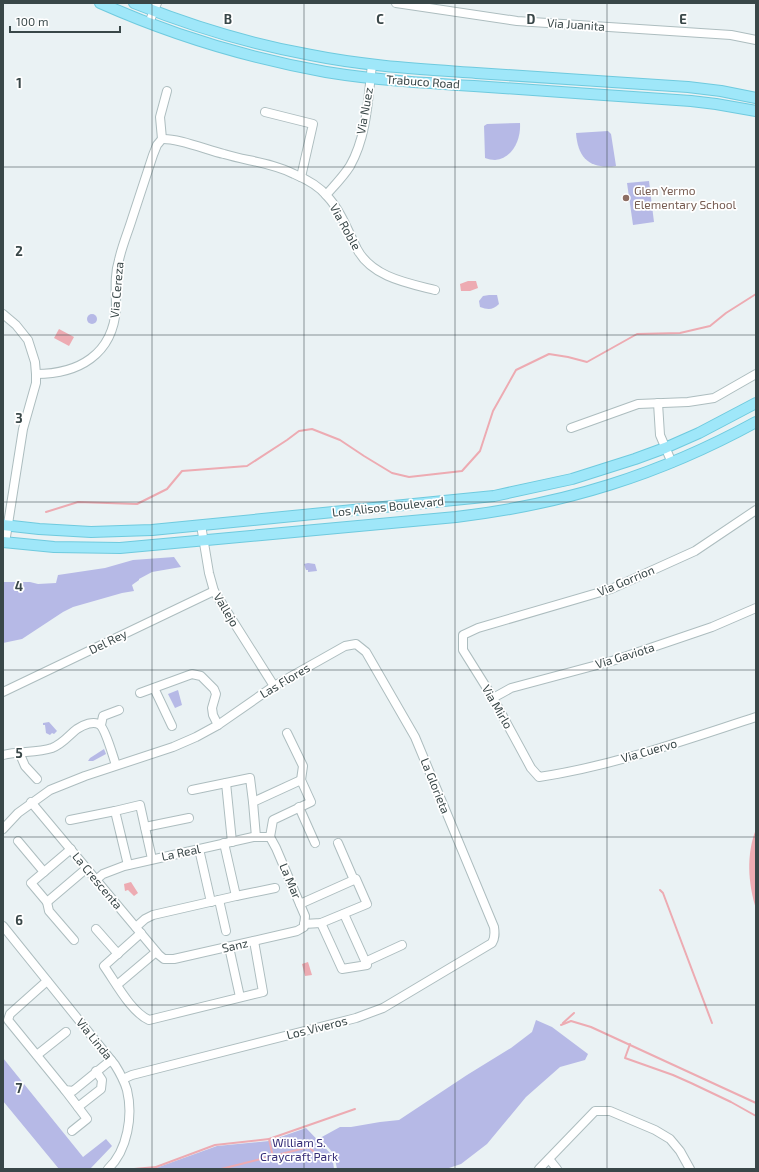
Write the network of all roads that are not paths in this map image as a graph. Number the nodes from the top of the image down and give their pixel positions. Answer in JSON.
{"nodes":[{"id":1,"x":100,"y":3,"type":"edge"},
{"id":2,"x":134,"y":3,"type":"edge"},
{"id":3,"x":396,"y":3,"type":"edge"},
{"id":4,"x":155,"y":7,"type":"edge"},
{"id":5,"x":149,"y":23,"type":"junction"},
{"id":6,"x":756,"y":40,"type":"edge"},
{"id":7,"x":372,"y":65,"type":"junction"},
{"id":8,"x":371,"y":78,"type":"junction"},
{"id":9,"x":167,"y":91,"type":"dead end"},
{"id":10,"x":756,"y":98,"type":"edge"},
{"id":11,"x":756,"y":111,"type":"edge"},
{"id":12,"x":265,"y":112,"type":"dead end"},
{"id":13,"x":162,"y":139,"type":"junction"},
{"id":14,"x":301,"y":177,"type":"junction"},
{"id":15,"x":326,"y":194,"type":"junction"},
{"id":16,"x":435,"y":290,"type":"dead end"},
{"id":17,"x":3,"y":314,"type":"edge"},
{"id":18,"x":36,"y":374,"type":"junction"},
{"id":19,"x":756,"y":374,"type":"edge"},
{"id":20,"x":658,"y":403,"type":"junction"},
{"id":21,"x":756,"y":403,"type":"edge"},
{"id":22,"x":756,"y":422,"type":"edge"},
{"id":23,"x":572,"y":428,"type":"dead end"},
{"id":24,"x":666,"y":448,"type":"junction"},
{"id":25,"x":672,"y":463,"type":"junction"},
{"id":26,"x":756,"y":510,"type":"edge"},
{"id":27,"x":5,"y":525,"type":"edge"},
{"id":28,"x":201,"y":525,"type":"junction"},
{"id":29,"x":203,"y":540,"type":"junction"},
{"id":30,"x":4,"y":542,"type":"edge"},
{"id":31,"x":214,"y":591,"type":"junction"},
{"id":32,"x":756,"y":608,"type":"edge"},
{"id":33,"x":463,"y":635,"type":"joint"},
{"id":34,"x":356,"y":644,"type":"joint"},
{"id":35,"x":274,"y":686,"type":"junction"},
{"id":36,"x":154,"y":688,"type":"junction"},
{"id":37,"x":3,"y":692,"type":"edge"},
{"id":38,"x":140,"y":693,"type":"dead end"},
{"id":39,"x":493,"y":698,"type":"junction"},
{"id":40,"x":119,"y":710,"type":"dead end"},
{"id":41,"x":756,"y":717,"type":"edge"},
{"id":42,"x":101,"y":725,"type":"junction"},
{"id":43,"x":218,"y":725,"type":"junction"},
{"id":44,"x":172,"y":726,"type":"dead end"},
{"id":45,"x":287,"y":732,"type":"dead end"},
{"id":46,"x":19,"y":752,"type":"junction"},
{"id":47,"x":3,"y":755,"type":"edge"},
{"id":48,"x":116,"y":766,"type":"junction"},
{"id":49,"x":539,"y":777,"type":"joint"},
{"id":50,"x":37,"y":779,"type":"dead end"},
{"id":51,"x":301,"y":780,"type":"junction"},
{"id":52,"x":226,"y":783,"type":"junction"},
{"id":53,"x":192,"y":790,"type":"dead end"},
{"id":54,"x":31,"y":802,"type":"junction"},
{"id":55,"x":253,"y":802,"type":"junction"},
{"id":56,"x":299,"y":807,"type":"junction"},
{"id":57,"x":115,"y":811,"type":"junction"},
{"id":58,"x":3,"y":816,"type":"edge"},
{"id":59,"x":189,"y":818,"type":"dead end"},
{"id":60,"x":70,"y":820,"type":"dead end"},
{"id":61,"x":9,"y":822,"type":"junction"},
{"id":62,"x":145,"y":827,"type":"junction"},
{"id":63,"x":3,"y":829,"type":"edge"},
{"id":64,"x":256,"y":837,"type":"junction"},
{"id":65,"x":270,"y":837,"type":"junction"},
{"id":66,"x":18,"y":841,"type":"dead end"},
{"id":67,"x":228,"y":843,"type":"junction"},
{"id":68,"x":338,"y":843,"type":"dead end"},
{"id":69,"x":315,"y":844,"type":"dead end"},
{"id":70,"x":71,"y":849,"type":"junction"},
{"id":71,"x":199,"y":849,"type":"junction"},
{"id":72,"x":152,"y":859,"type":"junction"},
{"id":73,"x":128,"y":865,"type":"junction"},
{"id":74,"x":86,"y":868,"type":"junction"},
{"id":75,"x":44,"y":872,"type":"junction"},
{"id":76,"x":96,"y":879,"type":"junction"},
{"id":77,"x":354,"y":880,"type":"junction"},
{"id":78,"x":276,"y":888,"type":"dead end"},
{"id":79,"x":236,"y":896,"type":"junction"},
{"id":80,"x":219,"y":900,"type":"junction"},
{"id":81,"x":47,"y":902,"type":"junction"},
{"id":82,"x":211,"y":902,"type":"junction"},
{"id":83,"x":300,"y":904,"type":"junction"},
{"id":84,"x":344,"y":914,"type":"junction"},
{"id":85,"x":321,"y":923,"type":"junction"},
{"id":86,"x":304,"y":925,"type":"junction"},
{"id":87,"x":96,"y":929,"type":"dead end"},
{"id":88,"x":139,"y":930,"type":"junction"},
{"id":89,"x":4,"y":931,"type":"edge"},
{"id":90,"x":226,"y":932,"type":"dead end"},
{"id":91,"x":494,"y":939,"type":"joint"},
{"id":92,"x":74,"y":940,"type":"dead end"},
{"id":93,"x":254,"y":941,"type":"junction"},
{"id":94,"x":402,"y":945,"type":"dead end"},
{"id":95,"x":229,"y":947,"type":"junction"},
{"id":96,"x":156,"y":952,"type":"junction"},
{"id":97,"x":118,"y":954,"type":"junction"},
{"id":98,"x":164,"y":959,"type":"joint"},
{"id":99,"x":365,"y":962,"type":"junction"},
{"id":100,"x":47,"y":981,"type":"junction"},
{"id":101,"x":117,"y":985,"type":"junction"},
{"id":102,"x":240,"y":997,"type":"junction"},
{"id":103,"x":3,"y":1012,"type":"edge"},
{"id":104,"x":8,"y":1020,"type":"junction"},
{"id":105,"x":66,"y":1032,"type":"dead end"},
{"id":106,"x":37,"y":1055,"type":"junction"},
{"id":107,"x":111,"y":1060,"type":"junction"},
{"id":108,"x":96,"y":1072,"type":"junction"},
{"id":109,"x":123,"y":1079,"type":"junction"},
{"id":110,"x":65,"y":1090,"type":"junction"},
{"id":111,"x":78,"y":1107,"type":"junction"},
{"id":112,"x":72,"y":1131,"type":"dead end"},
{"id":113,"x":549,"y":1158,"type":"junction"},
{"id":114,"x":108,"y":1169,"type":"edge"},
{"id":115,"x":539,"y":1169,"type":"edge"},
{"id":116,"x":557,"y":1169,"type":"edge"},
{"id":117,"x":690,"y":1169,"type":"edge"}],
"edges":[{"from":1,"to":5,"type":"main road","name":"Trabuco Road"},
{"from":2,"to":4,"type":"main road","name":"Trabuco Road"},
{"from":3,"to":6,"type":"street","name":"Via Juanita"},
{"from":4,"to":5,"type":"street"},
{"from":4,"to":7,"type":"main road","name":"Trabuco Road"},
{"from":5,"to":8,"type":"main road","name":"Trabuco Road"},
{"from":7,"to":8,"type":"street","name":"Via Nuez"},
{"from":7,"to":10,"type":"main road","name":"Trabuco Road"},
{"from":8,"to":11,"type":"main road","name":"Trabuco Road"},
{"from":8,"to":15,"type":"street","name":"Via Nuez"},
{"from":9,"to":13,"type":"street"},
{"from":12,"to":14,"type":"street"},
{"from":13,"to":14,"type":"street","name":"Via Roble"},
{"from":13,"to":18,"type":"street","name":"Via Cereza"},
{"from":14,"to":15,"type":"street","name":"Via Roble"},
{"from":15,"to":16,"type":"street","name":"Via Roble"},
{"from":17,"to":18,"type":"street"},
{"from":18,"to":27,"type":"street"},
{"from":19,"to":20,"type":"street"},
{"from":20,"to":23,"type":"street"},
{"from":20,"to":24,"type":"street"},
{"from":21,"to":24,"type":"main road","name":"Los Alisos Boulevard"},
{"from":22,"to":25,"type":"main road","name":"Los Alisos Boulevard"},
{"from":24,"to":25,"type":"street"},
{"from":24,"to":28,"type":"main road","name":"Los Alisos Boulevard"},
{"from":25,"to":29,"type":"main road","name":"Los Alisos Boulevard"},
{"from":26,"to":33,"type":"street","name":"Via Gorrion"},
{"from":27,"to":28,"type":"main road","name":"Los Alisos Boulevard"},
{"from":27,"to":30,"type":"street"},
{"from":28,"to":29,"type":"street","name":"Vallejo"},
{"from":29,"to":30,"type":"main road","name":"Los Alisos Boulevard"},
{"from":29,"to":31,"type":"street","name":"Vallejo"},
{"from":31,"to":35,"type":"street","name":"Vallejo"},
{"from":31,"to":37,"type":"street","name":"Del Rey"},
{"from":32,"to":39,"type":"street","name":"Via Gaviota"},
{"from":33,"to":39,"type":"street","name":"Via Mirlo"},
{"from":34,"to":35,"type":"street","name":"Las Flores"},
{"from":34,"to":91,"type":"street","name":"La Glorieta"},
{"from":35,"to":43,"type":"street","name":"Las Flores"},
{"from":36,"to":38,"type":"street"},
{"from":36,"to":43,"type":"street"},
{"from":36,"to":44,"type":"street"},
{"from":39,"to":49,"type":"street","name":"Via Mirlo"},
{"from":40,"to":42,"type":"street"},
{"from":41,"to":49,"type":"street","name":"Via Cuervo"},
{"from":42,"to":46,"type":"street"},
{"from":42,"to":48,"type":"street"},
{"from":43,"to":48,"type":"street","name":"Las Flores"},
{"from":45,"to":51,"type":"street"},
{"from":46,"to":47,"type":"street"},
{"from":46,"to":50,"type":"street"},
{"from":48,"to":54,"type":"street","name":"Las Flores"},
{"from":51,"to":55,"type":"street"},
{"from":51,"to":56,"type":"street"},
{"from":52,"to":53,"type":"street"},
{"from":52,"to":55,"type":"street"},
{"from":52,"to":67,"type":"street"},
{"from":54,"to":61,"type":"street","name":"Las Flores"},
{"from":54,"to":70,"type":"street","name":"La Crescenta"},
{"from":55,"to":64,"type":"street"},
{"from":56,"to":65,"type":"street"},
{"from":56,"to":69,"type":"street"},
{"from":57,"to":60,"type":"street"},
{"from":57,"to":62,"type":"street"},
{"from":57,"to":73,"type":"street"},
{"from":58,"to":61,"type":"street"},
{"from":59,"to":62,"type":"street"},
{"from":61,"to":63,"type":"street","name":"Las Flores"},
{"from":62,"to":72,"type":"street"},
{"from":64,"to":65,"type":"street","name":"La Real"},
{"from":64,"to":67,"type":"street","name":"La Real"},
{"from":65,"to":83,"type":"street","name":"La Mar"},
{"from":66,"to":75,"type":"street"},
{"from":67,"to":71,"type":"street","name":"La Real"},
{"from":67,"to":79,"type":"street"},
{"from":68,"to":77,"type":"street"},
{"from":70,"to":74,"type":"street","name":"La Crescenta"},
{"from":70,"to":75,"type":"street"},
{"from":71,"to":72,"type":"street","name":"La Real"},
{"from":71,"to":82,"type":"street"},
{"from":72,"to":73,"type":"street","name":"La Real"},
{"from":73,"to":76,"type":"street","name":"La Real"},
{"from":74,"to":76,"type":"street","name":"La Crescenta"},
{"from":74,"to":81,"type":"street"},
{"from":75,"to":81,"type":"street"},
{"from":76,"to":88,"type":"street","name":"La Crescenta"},
{"from":77,"to":83,"type":"street"},
{"from":77,"to":84,"type":"street","name":"Sanz"},
{"from":78,"to":79,"type":"street"},
{"from":79,"to":80,"type":"street"},
{"from":80,"to":82,"type":"street"},
{"from":80,"to":90,"type":"street"},
{"from":81,"to":92,"type":"street"},
{"from":82,"to":88,"type":"street"},
{"from":83,"to":86,"type":"street","name":"La Mar"},
{"from":84,"to":85,"type":"street","name":"Sanz"},
{"from":84,"to":99,"type":"street"},
{"from":85,"to":86,"type":"street","name":"Sanz"},
{"from":85,"to":99,"type":"street"},
{"from":86,"to":93,"type":"street","name":"Sanz"},
{"from":87,"to":97,"type":"street"},
{"from":88,"to":96,"type":"street","name":"La Crescenta"},
{"from":88,"to":97,"type":"street"},
{"from":89,"to":100,"type":"street","name":"Via Linda"},
{"from":91,"to":109,"type":"street","name":"Los Viveros"},
{"from":93,"to":95,"type":"street","name":"Sanz"},
{"from":93,"to":102,"type":"street"},
{"from":94,"to":99,"type":"street"},
{"from":95,"to":98,"type":"street","name":"Sanz"},
{"from":95,"to":102,"type":"street"},
{"from":96,"to":98,"type":"street","name":"La Crescenta"},
{"from":96,"to":101,"type":"street"},
{"from":97,"to":101,"type":"street"},
{"from":100,"to":104,"type":"street"},
{"from":100,"to":107,"type":"street","name":"Via Linda"},
{"from":101,"to":102,"type":"street"},
{"from":103,"to":104,"type":"street"},
{"from":104,"to":106,"type":"street"},
{"from":105,"to":106,"type":"street"},
{"from":106,"to":110,"type":"street"},
{"from":107,"to":108,"type":"street"},
{"from":107,"to":109,"type":"street","name":"Via Linda"},
{"from":108,"to":110,"type":"street"},
{"from":108,"to":111,"type":"street"},
{"from":109,"to":114,"type":"street","name":"Via Linda"},
{"from":110,"to":111,"type":"street"},
{"from":111,"to":112,"type":"street"},
{"from":113,"to":115,"type":"street"},
{"from":113,"to":116,"type":"street"},
{"from":113,"to":117,"type":"street"}]}
